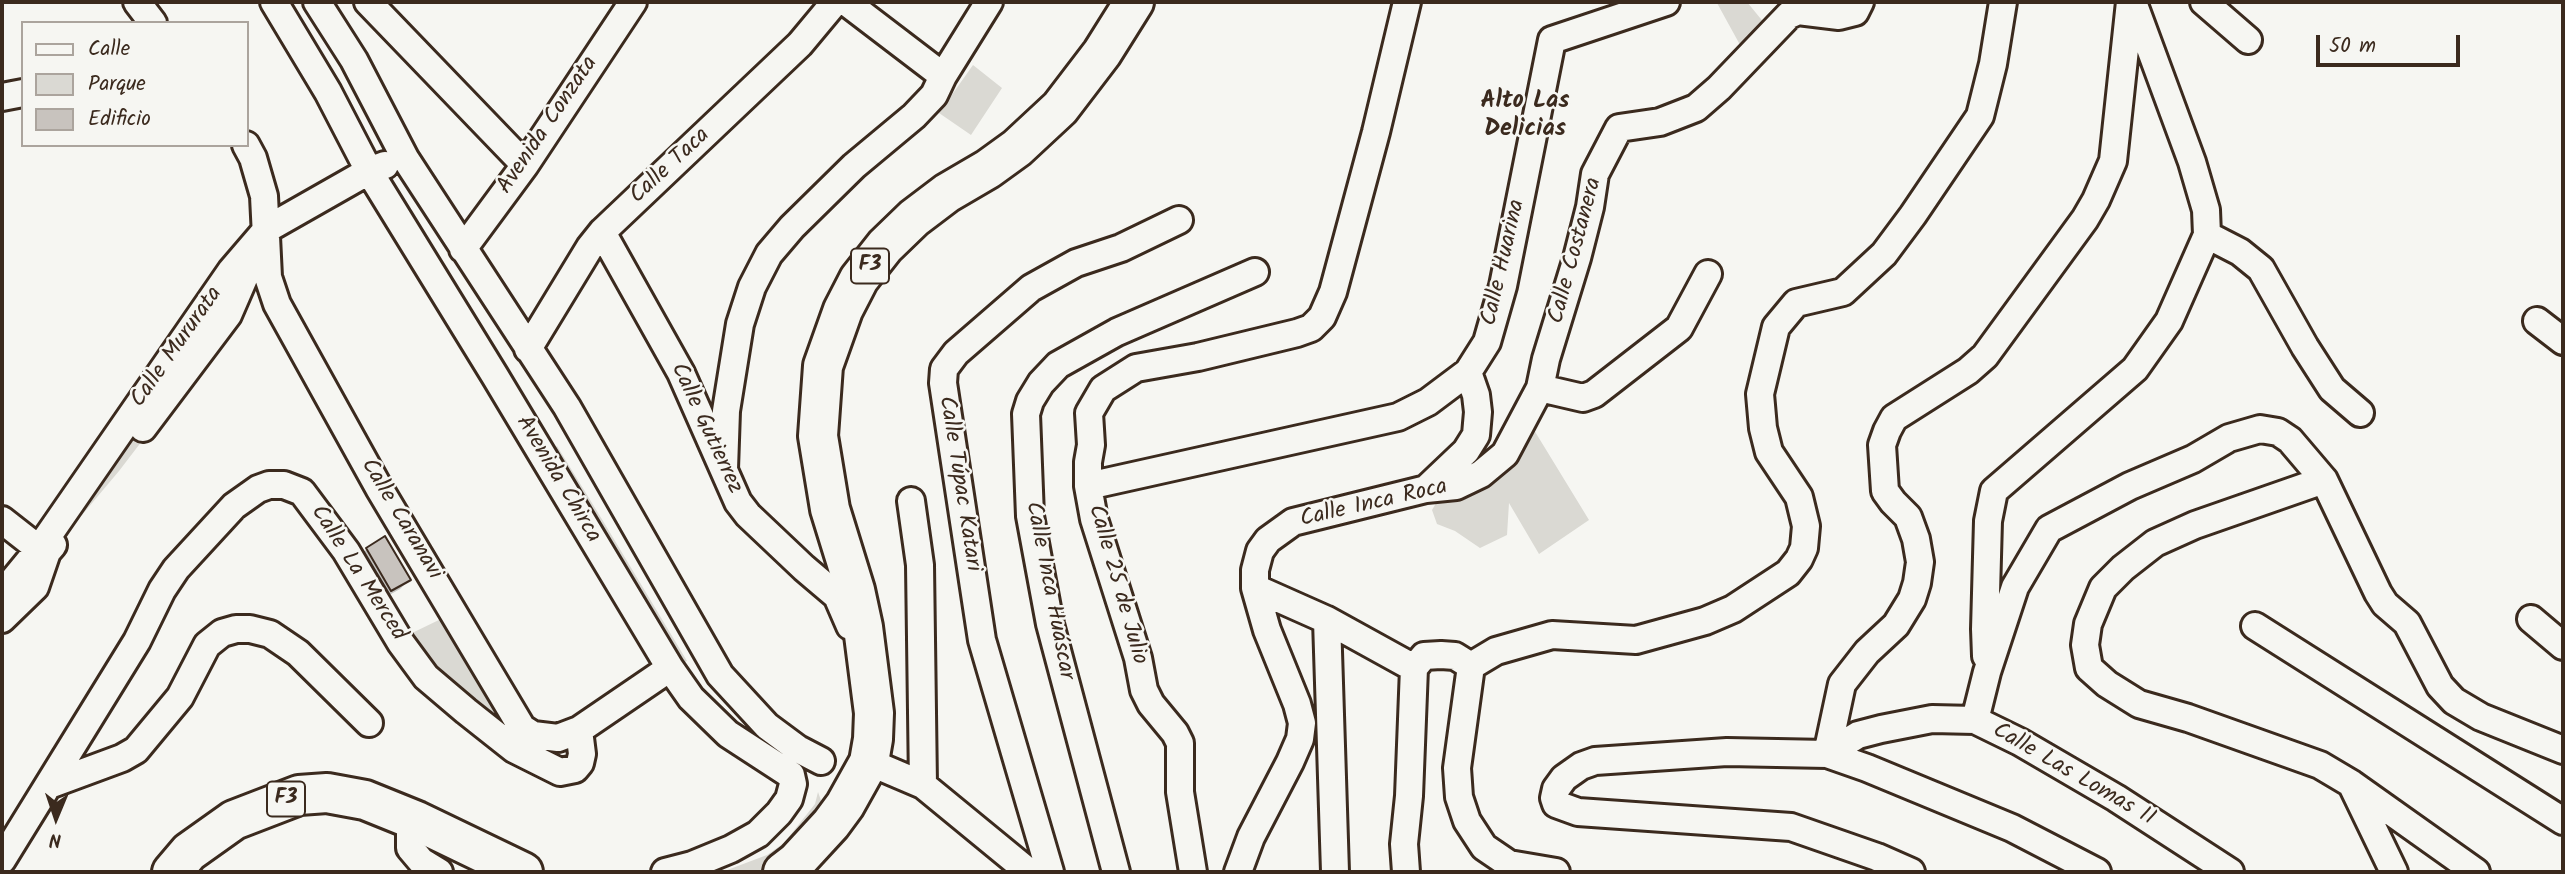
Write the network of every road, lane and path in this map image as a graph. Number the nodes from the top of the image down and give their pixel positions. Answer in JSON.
{"nodes":[{"id":1,"x":137,"y":2,"type":"edge"},
{"id":2,"x":274,"y":2,"type":"edge"},
{"id":3,"x":317,"y":2,"type":"edge"},
{"id":4,"x":368,"y":2,"type":"edge"},
{"id":5,"x":632,"y":2,"type":"edge"},
{"id":6,"x":835,"y":2,"type":"edge"},
{"id":7,"x":846,"y":2,"type":"edge"},
{"id":8,"x":989,"y":2,"type":"edge"},
{"id":9,"x":1134,"y":2,"type":"edge"},
{"id":10,"x":1407,"y":2,"type":"edge"},
{"id":11,"x":1666,"y":2,"type":"edge"},
{"id":12,"x":1860,"y":2,"type":"edge"},
{"id":13,"x":2003,"y":2,"type":"edge"},
{"id":14,"x":2131,"y":2,"type":"edge"},
{"id":15,"x":2204,"y":2,"type":"edge"},
{"id":16,"x":151,"y":21,"type":"edge"},
{"id":17,"x":2248,"y":40,"type":"dead end"},
{"id":18,"x":943,"y":76,"type":"junction"},
{"id":19,"x":21,"y":93,"type":"edge"},
{"id":20,"x":2,"y":97,"type":"edge"},
{"id":21,"x":247,"y":147,"type":"edge"},
{"id":22,"x":405,"y":159,"type":"junction"},
{"id":23,"x":525,"y":165,"type":"junction"},
{"id":24,"x":369,"y":171,"type":"junction"},
{"id":25,"x":1179,"y":220,"type":"dead end"},
{"id":26,"x":267,"y":229,"type":"junction"},
{"id":27,"x":602,"y":232,"type":"junction"},
{"id":28,"x":2207,"y":234,"type":"junction"},
{"id":29,"x":463,"y":249,"type":"junction"},
{"id":30,"x":1255,"y":272,"type":"dead end"},
{"id":31,"x":1708,"y":274,"type":"dead end"},
{"id":32,"x":2537,"y":321,"type":"dead end"},
{"id":33,"x":2563,"y":341,"type":"edge"},
{"id":34,"x":528,"y":349,"type":"junction"},
{"id":35,"x":1468,"y":372,"type":"junction"},
{"id":36,"x":1540,"y":388,"type":"junction"},
{"id":37,"x":2360,"y":413,"type":"dead end"},
{"id":38,"x":724,"y":468,"type":"junction"},
{"id":39,"x":2324,"y":480,"type":"junction"},
{"id":40,"x":1088,"y":486,"type":"junction"},
{"id":41,"x":1426,"y":489,"type":"junction"},
{"id":42,"x":911,"y":501,"type":"dead end"},
{"id":43,"x":2,"y":520,"type":"edge"},
{"id":44,"x":39,"y":549,"type":"junction"},
{"id":45,"x":1255,"y":588,"type":"junction"},
{"id":46,"x":2,"y":594,"type":"edge"},
{"id":47,"x":2531,"y":619,"type":"dead end"},
{"id":48,"x":2,"y":620,"type":"edge"},
{"id":49,"x":1328,"y":620,"type":"junction"},
{"id":50,"x":2255,"y":626,"type":"dead end"},
{"id":51,"x":863,"y":627,"type":"junction"},
{"id":52,"x":2563,"y":646,"type":"edge"},
{"id":53,"x":1471,"y":666,"type":"junction"},
{"id":54,"x":670,"y":668,"type":"junction"},
{"id":55,"x":1414,"y":668,"type":"junction"},
{"id":56,"x":1987,"y":671,"type":"junction"},
{"id":57,"x":748,"y":706,"type":"junction"},
{"id":58,"x":1975,"y":720,"type":"junction"},
{"id":59,"x":369,"y":723,"type":"dead end"},
{"id":60,"x":579,"y":730,"type":"junction"},
{"id":61,"x":746,"y":745,"type":"junction"},
{"id":62,"x":2563,"y":750,"type":"edge"},
{"id":63,"x":1826,"y":754,"type":"junction"},
{"id":64,"x":821,"y":761,"type":"dead end"},
{"id":65,"x":869,"y":762,"type":"junction"},
{"id":66,"x":2352,"y":784,"type":"junction"},
{"id":67,"x":49,"y":785,"type":"junction"},
{"id":68,"x":923,"y":785,"type":"junction"},
{"id":69,"x":417,"y":821,"type":"junction"},
{"id":70,"x":2563,"y":821,"type":"edge"},
{"id":71,"x":2,"y":860,"type":"edge"},
{"id":72,"x":172,"y":872,"type":"edge"},
{"id":73,"x":439,"y":872,"type":"edge"},
{"id":74,"x":523,"y":872,"type":"edge"},
{"id":75,"x":665,"y":872,"type":"edge"},
{"id":76,"x":783,"y":872,"type":"edge"},
{"id":77,"x":1029,"y":872,"type":"edge"},
{"id":78,"x":1050,"y":872,"type":"edge"},
{"id":79,"x":1116,"y":872,"type":"edge"},
{"id":80,"x":1193,"y":872,"type":"edge"},
{"id":81,"x":1238,"y":872,"type":"edge"},
{"id":82,"x":1335,"y":872,"type":"edge"},
{"id":83,"x":1406,"y":872,"type":"edge"},
{"id":84,"x":1556,"y":872,"type":"edge"},
{"id":85,"x":1912,"y":872,"type":"edge"},
{"id":86,"x":2097,"y":872,"type":"edge"},
{"id":87,"x":2230,"y":872,"type":"edge"},
{"id":88,"x":2394,"y":872,"type":"edge"},
{"id":89,"x":2476,"y":872,"type":"edge"}],
"edges":[{"from":1,"to":16,"type":"street"},
{"from":2,"to":24,"type":"street","name":"Avenida Chirca"},
{"from":3,"to":22,"type":"street","name":"Avenida Chirca"},
{"from":4,"to":23,"type":"street"},
{"from":5,"to":23,"type":"street","name":"Avenida Conzata"},
{"from":6,"to":27,"type":"street","name":"Calle Taca"},
{"from":7,"to":18,"type":"street"},
{"from":8,"to":18,"type":"street"},
{"from":9,"to":51,"type":"highway","number":"F3"},
{"from":10,"to":40,"type":"street","name":"Calle 25 de Julio"},
{"from":11,"to":35,"type":"street","name":"Calle Huarina"},
{"from":12,"to":36,"type":"street","name":"Calle Costanera"},
{"from":13,"to":53,"type":"street"},
{"from":14,"to":28,"type":"street"},
{"from":14,"to":63,"type":"street"},
{"from":15,"to":17,"type":"street"},
{"from":18,"to":38,"type":"street"},
{"from":19,"to":20,"type":"street"},
{"from":21,"to":26,"type":"street","name":"Calle Caranavi"},
{"from":22,"to":24,"type":"street","name":"Calle Mururata"},
{"from":22,"to":29,"type":"street","name":"Avenida Chirca"},
{"from":23,"to":29,"type":"street","name":"Avenida Conzata"},
{"from":24,"to":26,"type":"street","name":"Calle Mururata"},
{"from":24,"to":54,"type":"street","name":"Avenida Chirca"},
{"from":25,"to":78,"type":"street","name":"Calle Túpac Katari"},
{"from":26,"to":44,"type":"street","name":"Calle Mururata"},
{"from":26,"to":48,"type":"street"},
{"from":26,"to":60,"type":"street","name":"Calle Caranavi"},
{"from":27,"to":34,"type":"street","name":"Calle Taca"},
{"from":27,"to":38,"type":"street","name":"Calle Gutierrez"},
{"from":28,"to":37,"type":"street"},
{"from":28,"to":56,"type":"street"},
{"from":29,"to":34,"type":"street","name":"Avenida Chirca"},
{"from":30,"to":79,"type":"street","name":"Calle Inca Huáscar"},
{"from":31,"to":36,"type":"street"},
{"from":32,"to":33,"type":"street"},
{"from":34,"to":57,"type":"street","name":"Avenida Chirca"},
{"from":35,"to":40,"type":"street","name":"Calle Huarina"},
{"from":35,"to":41,"type":"street"},
{"from":36,"to":41,"type":"street","name":"Calle Inca Roca"},
{"from":38,"to":51,"type":"street","name":"Calle Gutierrez"},
{"from":39,"to":56,"type":"street"},
{"from":39,"to":62,"type":"street"},
{"from":39,"to":66,"type":"street"},
{"from":40,"to":80,"type":"street","name":"Calle 25 de Julio"},
{"from":41,"to":45,"type":"street","name":"Calle Inca Roca"},
{"from":42,"to":68,"type":"street"},
{"from":43,"to":44,"type":"street"},
{"from":44,"to":46,"type":"street","name":"Calle Mururata"},
{"from":45,"to":49,"type":"street"},
{"from":45,"to":81,"type":"street","name":"Calle Inca Roca"},
{"from":47,"to":52,"type":"street"},
{"from":49,"to":55,"type":"street"},
{"from":49,"to":82,"type":"street"},
{"from":50,"to":70,"type":"street"},
{"from":51,"to":65,"type":"highway","number":"F3"},
{"from":53,"to":55,"type":"street"},
{"from":53,"to":84,"type":"street"},
{"from":54,"to":60,"type":"street","name":"Calle Caranavi"},
{"from":54,"to":61,"type":"street","name":"Avenida Chirca"},
{"from":55,"to":83,"type":"street"},
{"from":56,"to":58,"type":"street"},
{"from":57,"to":61,"type":"street"},
{"from":57,"to":64,"type":"street","name":"Avenida Chirca"},
{"from":58,"to":63,"type":"street","name":"Calle Las Lomas II"},
{"from":58,"to":87,"type":"street","name":"Calle Las Lomas II"},
{"from":59,"to":67,"type":"street"},
{"from":60,"to":67,"type":"street","name":"Calle La Merced"},
{"from":61,"to":75,"type":"street","name":"Avenida Chirca"},
{"from":63,"to":85,"type":"street"},
{"from":63,"to":86,"type":"street"},
{"from":65,"to":68,"type":"street"},
{"from":65,"to":76,"type":"highway","number":"F3"},
{"from":66,"to":88,"type":"street"},
{"from":66,"to":89,"type":"street"},
{"from":67,"to":71,"type":"street","name":"Calle La Merced"},
{"from":68,"to":77,"type":"street"},
{"from":69,"to":72,"type":"highway","number":"F3"},
{"from":69,"to":73,"type":"street"},
{"from":69,"to":74,"type":"highway","number":"F3"}]}
